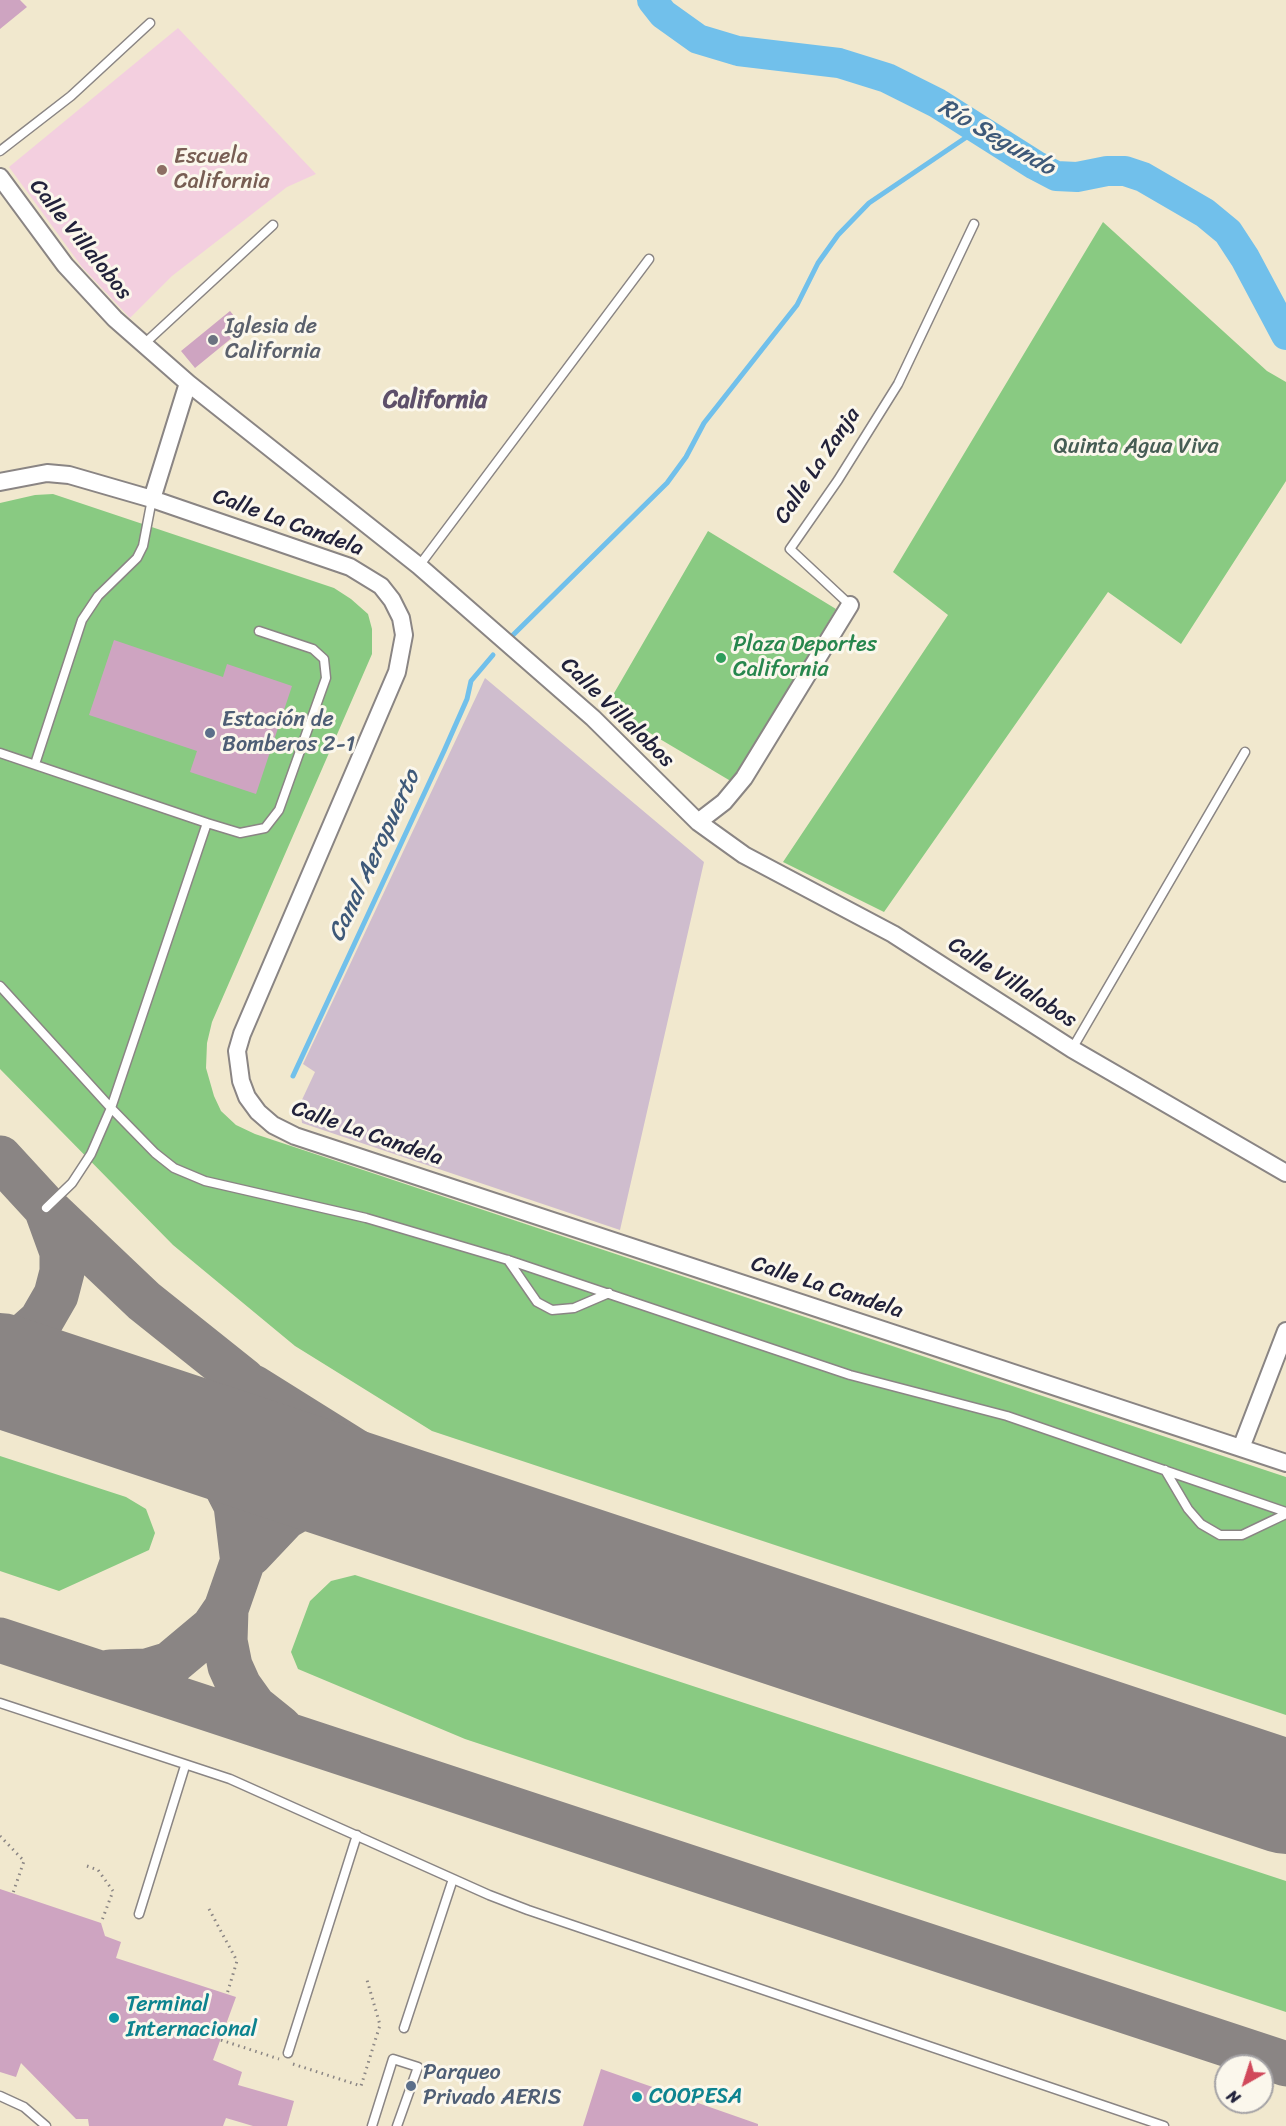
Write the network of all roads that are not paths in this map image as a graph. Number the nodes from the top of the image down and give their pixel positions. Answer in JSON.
{"nodes":[{"id":1,"x":150,"y":22,"type":"dead end"},
{"id":2,"x":0,"y":151,"type":"edge"},
{"id":3,"x":0,"y":177,"type":"edge"},
{"id":4,"x":974,"y":224,"type":"dead end"},
{"id":5,"x":273,"y":225,"type":"dead end"},
{"id":6,"x":649,"y":259,"type":"dead end"},
{"id":7,"x":144,"y":344,"type":"junction"},
{"id":8,"x":188,"y":383,"type":"junction"},
{"id":9,"x":0,"y":482,"type":"edge"},
{"id":10,"x":152,"y":499,"type":"junction"},
{"id":11,"x":419,"y":566,"type":"junction"},
{"id":12,"x":850,"y":605,"type":"joint"},
{"id":13,"x":259,"y":631,"type":"dead end"},
{"id":14,"x":1245,"y":752,"type":"dead end"},
{"id":15,"x":0,"y":753,"type":"edge"},
{"id":16,"x":34,"y":764,"type":"junction"},
{"id":17,"x":698,"y":822,"type":"junction"},
{"id":18,"x":207,"y":823,"type":"junction"},
{"id":19,"x":0,"y":986,"type":"edge"},
{"id":20,"x":1072,"y":1049,"type":"junction"},
{"id":21,"x":111,"y":1108,"type":"junction"},
{"id":22,"x":1286,"y":1173,"type":"edge"},
{"id":23,"x":46,"y":1208,"type":"dead end"},
{"id":24,"x":507,"y":1260,"type":"junction"},
{"id":25,"x":609,"y":1293,"type":"junction"},
{"id":26,"x":1286,"y":1331,"type":"edge"},
{"id":27,"x":1241,"y":1448,"type":"junction"},
{"id":28,"x":1286,"y":1463,"type":"edge"},
{"id":29,"x":1166,"y":1470,"type":"junction"},
{"id":30,"x":1286,"y":1513,"type":"edge"},
{"id":31,"x":0,"y":1702,"type":"edge"},
{"id":32,"x":185,"y":1766,"type":"junction"},
{"id":33,"x":357,"y":1835,"type":"junction"},
{"id":34,"x":453,"y":1879,"type":"junction"},
{"id":35,"x":139,"y":1914,"type":"dead end"},
{"id":36,"x":404,"y":2028,"type":"dead end"},
{"id":37,"x":288,"y":2053,"type":"dead end"},
{"id":38,"x":0,"y":2096,"type":"edge"},
{"id":39,"x":45,"y":2126,"type":"edge"},
{"id":40,"x":372,"y":2126,"type":"edge"},
{"id":41,"x":397,"y":2126,"type":"edge"},
{"id":42,"x":1164,"y":2126,"type":"edge"}],
"edges":[{"from":1,"to":2,"type":"lane"},
{"from":3,"to":7,"type":"street","name":"Calle Villalobos"},
{"from":4,"to":12,"type":"lane","name":"Calle La Zanja"},
{"from":5,"to":7,"type":"lane"},
{"from":6,"to":11,"type":"lane"},
{"from":7,"to":8,"type":"street","name":"Calle Villalobos"},
{"from":8,"to":10,"type":"street"},
{"from":8,"to":11,"type":"street","name":"Calle Villalobos"},
{"from":9,"to":10,"type":"street","name":"Calle La Candela"},
{"from":10,"to":16,"type":"lane"},
{"from":10,"to":27,"type":"street","name":"Calle La Candela"},
{"from":11,"to":17,"type":"street","name":"Calle Villalobos"},
{"from":12,"to":17,"type":"street","name":"Calle La Zanja"},
{"from":13,"to":18,"type":"lane"},
{"from":14,"to":20,"type":"lane"},
{"from":15,"to":16,"type":"lane"},
{"from":16,"to":18,"type":"lane"},
{"from":17,"to":20,"type":"street","name":"Calle Villalobos"},
{"from":18,"to":21,"type":"lane"},
{"from":19,"to":21,"type":"lane"},
{"from":20,"to":22,"type":"street","name":"Calle Villalobos"},
{"from":21,"to":23,"type":"lane"},
{"from":21,"to":24,"type":"lane"},
{"from":24,"to":25,"type":"lane"},
{"from":24,"to":25,"type":"lane"},
{"from":25,"to":29,"type":"lane"},
{"from":26,"to":27,"type":"street"},
{"from":27,"to":28,"type":"street","name":"Calle La Candela"},
{"from":29,"to":30,"type":"lane"},
{"from":29,"to":30,"type":"lane"},
{"from":31,"to":32,"type":"lane"},
{"from":32,"to":33,"type":"lane"},
{"from":32,"to":35,"type":"lane"},
{"from":33,"to":34,"type":"lane"},
{"from":33,"to":37,"type":"lane"},
{"from":34,"to":36,"type":"lane"},
{"from":34,"to":42,"type":"lane"},
{"from":38,"to":39,"type":"lane"},
{"from":40,"to":41,"type":"lane"}]}
